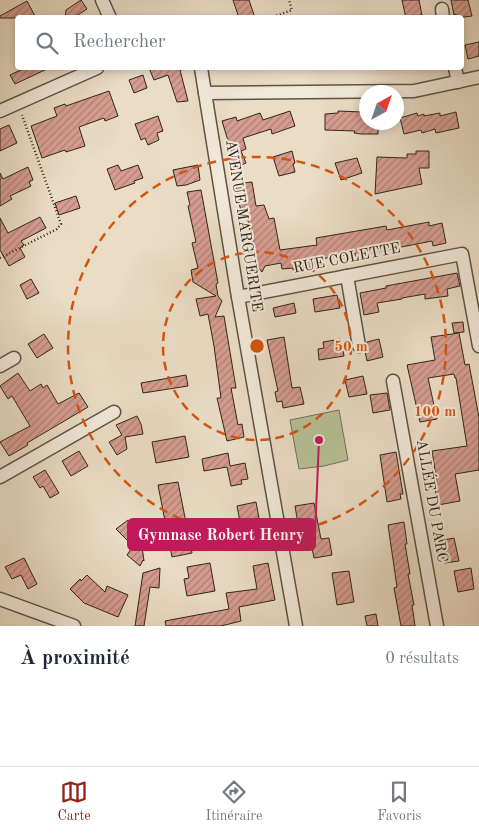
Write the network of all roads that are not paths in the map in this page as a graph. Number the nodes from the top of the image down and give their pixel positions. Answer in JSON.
{"nodes":[{"id":1,"x":102,"y":0,"type":"edge"},
{"id":2,"x":109,"y":15,"type":"edge"},
{"id":3,"x":92,"y":70,"type":"edge"},
{"id":4,"x":201,"y":70,"type":"edge"},
{"id":5,"x":455,"y":70,"type":"edge"},
{"id":6,"x":479,"y":77,"type":"edge"},
{"id":7,"x":458,"y":82,"type":"junction"},
{"id":8,"x":205,"y":93,"type":"junction"},
{"id":9,"x":0,"y":111,"type":"edge"},
{"id":10,"x":347,"y":276,"type":"junction"},
{"id":11,"x":238,"y":297,"type":"junction"},
{"id":12,"x":359,"y":346,"type":"dead end"},
{"id":13,"x":479,"y":346,"type":"edge"},
{"id":14,"x":14,"y":358,"type":"dead end"},
{"id":15,"x":0,"y":366,"type":"edge"},
{"id":16,"x":393,"y":381,"type":"dead end"},
{"id":17,"x":114,"y":412,"type":"dead end"},
{"id":18,"x":0,"y":477,"type":"edge"},
{"id":19,"x":0,"y":599,"type":"edge"},
{"id":20,"x":74,"y":626,"type":"edge"},
{"id":21,"x":296,"y":626,"type":"edge"},
{"id":22,"x":437,"y":626,"type":"edge"}],
"edges":[{"from":1,"to":2,"type":"street"},
{"from":3,"to":9,"type":"street"},
{"from":4,"to":8,"type":"street","name":"AVENUE MARGUERITE"},
{"from":5,"to":7,"type":"street"},
{"from":6,"to":7,"type":"street"},
{"from":7,"to":8,"type":"street"},
{"from":8,"to":11,"type":"street","name":"AVENUE MARGUERITE"},
{"from":10,"to":11,"type":"street","name":"RUE COLETTE"},
{"from":10,"to":12,"type":"street"},
{"from":10,"to":13,"type":"street","name":"RUE COLETTE"},
{"from":11,"to":21,"type":"street","name":"AVENUE MARGUERITE"},
{"from":14,"to":15,"type":"street"},
{"from":16,"to":22,"type":"street","name":"ALLÉE DU PARC"},
{"from":17,"to":18,"type":"street"},
{"from":19,"to":20,"type":"street"}]}
